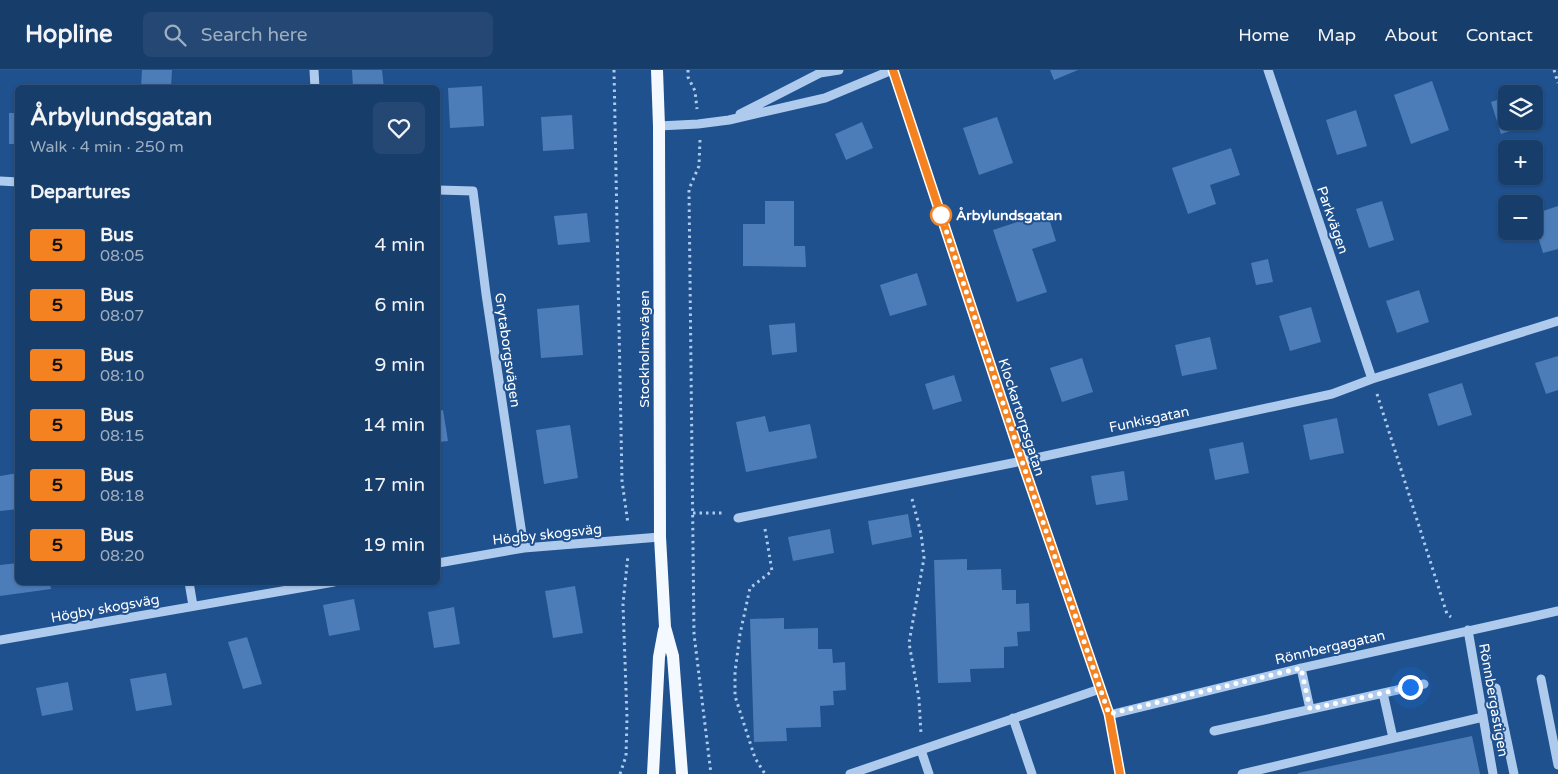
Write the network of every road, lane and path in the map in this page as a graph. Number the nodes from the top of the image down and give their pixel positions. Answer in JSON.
{"nodes":[{"id":1,"x":314,"y":70,"type":"edge"},
{"id":2,"x":614,"y":70,"type":"edge"},
{"id":3,"x":656,"y":70,"type":"edge"},
{"id":4,"x":688,"y":70,"type":"edge"},
{"id":5,"x":839,"y":70,"type":"edge"},
{"id":6,"x":892,"y":70,"type":"edge"},
{"id":7,"x":1268,"y":70,"type":"edge"},
{"id":8,"x":1554,"y":70,"type":"edge"},
{"id":9,"x":1558,"y":83,"type":"edge"},
{"id":10,"x":315,"y":85,"type":"edge"},
{"id":11,"x":729,"y":120,"type":"junction"},
{"id":12,"x":698,"y":124,"type":"junction"},
{"id":13,"x":659,"y":126,"type":"junction"},
{"id":14,"x":0,"y":181,"type":"edge"},
{"id":15,"x":15,"y":182,"type":"edge"},
{"id":16,"x":440,"y":190,"type":"edge"},
{"id":17,"x":1558,"y":320,"type":"edge"},
{"id":18,"x":1372,"y":379,"type":"junction"},
{"id":19,"x":1022,"y":461,"type":"junction"},
{"id":20,"x":901,"y":485,"type":"junction"},
{"id":21,"x":763,"y":513,"type":"junction"},
{"id":22,"x":693,"y":514,"type":"junction"},
{"id":23,"x":738,"y":518,"type":"joint"},
{"id":24,"x":660,"y":537,"type":"junction"},
{"id":25,"x":628,"y":540,"type":"junction"},
{"id":26,"x":524,"y":548,"type":"junction"},
{"id":27,"x":440,"y":563,"type":"edge"},
{"id":28,"x":190,"y":585,"type":"edge"},
{"id":29,"x":316,"y":585,"type":"edge"},
{"id":30,"x":193,"y":606,"type":"junction"},
{"id":31,"x":1558,"y":611,"type":"edge"},
{"id":32,"x":665,"y":627,"type":"junction"},
{"id":33,"x":1468,"y":630,"type":"junction"},
{"id":34,"x":0,"y":640,"type":"edge"},
{"id":35,"x":1301,"y":668,"type":"junction"},
{"id":36,"x":1541,"y":679,"type":"dead end"},
{"id":37,"x":1424,"y":684,"type":"dead end"},
{"id":38,"x":1496,"y":688,"type":"dead end"},
{"id":39,"x":1100,"y":689,"type":"junction"},
{"id":40,"x":1383,"y":693,"type":"junction"},
{"id":41,"x":1310,"y":709,"type":"junction"},
{"id":42,"x":1109,"y":714,"type":"junction"},
{"id":43,"x":1483,"y":717,"type":"junction"},
{"id":44,"x":1013,"y":718,"type":"junction"},
{"id":45,"x":1214,"y":731,"type":"dead end"},
{"id":46,"x":1393,"y":738,"type":"junction"},
{"id":47,"x":921,"y":750,"type":"junction"},
{"id":48,"x":1558,"y":765,"type":"edge"},
{"id":49,"x":620,"y":774,"type":"edge"},
{"id":50,"x":653,"y":774,"type":"edge"},
{"id":51,"x":682,"y":774,"type":"edge"},
{"id":52,"x":710,"y":774,"type":"edge"},
{"id":53,"x":766,"y":774,"type":"edge"},
{"id":54,"x":850,"y":774,"type":"edge"},
{"id":55,"x":929,"y":774,"type":"edge"},
{"id":56,"x":1032,"y":774,"type":"edge"},
{"id":57,"x":1119,"y":774,"type":"edge"},
{"id":58,"x":1242,"y":774,"type":"edge"},
{"id":59,"x":1494,"y":774,"type":"edge"},
{"id":60,"x":1514,"y":774,"type":"edge"}],
"edges":[{"from":1,"to":10,"type":"street"},
{"from":2,"to":25,"type":"path"},
{"from":3,"to":13,"type":"main road","name":"Stockholmsvägen"},
{"from":4,"to":12,"type":"path"},
{"from":5,"to":11,"type":"street"},
{"from":6,"to":11,"type":"street"},
{"from":6,"to":19,"type":"street","name":"Klockartorpsgatan"},
{"from":7,"to":18,"type":"street","name":"Parkvägen"},
{"from":8,"to":9,"type":"path"},
{"from":11,"to":12,"type":"street"},
{"from":12,"to":13,"type":"street"},
{"from":12,"to":22,"type":"path"},
{"from":13,"to":24,"type":"main road","name":"Stockholmsvägen"},
{"from":14,"to":15,"type":"street"},
{"from":16,"to":26,"type":"street","name":"Grytaborgsvägen"},
{"from":17,"to":18,"type":"street","name":"Funkisgatan"},
{"from":18,"to":19,"type":"street","name":"Funkisgatan"},
{"from":18,"to":33,"type":"path"},
{"from":19,"to":20,"type":"street","name":"Funkisgatan"},
{"from":19,"to":39,"type":"street","name":"Klockartorpsgatan"},
{"from":20,"to":21,"type":"street","name":"Funkisgatan"},
{"from":20,"to":47,"type":"path"},
{"from":21,"to":23,"type":"street","name":"Funkisgatan"},
{"from":21,"to":53,"type":"path"},
{"from":22,"to":23,"type":"path"},
{"from":22,"to":52,"type":"path"},
{"from":24,"to":25,"type":"street","name":"Högby skogsväg"},
{"from":24,"to":32,"type":"main road","name":"Stockholmsvägen"},
{"from":25,"to":26,"type":"street","name":"Högby skogsväg"},
{"from":25,"to":49,"type":"path"},
{"from":26,"to":27,"type":"street","name":"Högby skogsväg"},
{"from":28,"to":30,"type":"street"},
{"from":29,"to":30,"type":"street","name":"Högby skogsväg"},
{"from":30,"to":34,"type":"street","name":"Högby skogsväg"},
{"from":31,"to":33,"type":"street","name":"Rönnbergagatan"},
{"from":32,"to":50,"type":"main road","name":"Stockholmsvägen"},
{"from":32,"to":51,"type":"main road","name":"Stockholmsvägen"},
{"from":33,"to":35,"type":"street","name":"Rönnbergagatan"},
{"from":33,"to":43,"type":"street","name":"Rönnbergastigen"},
{"from":35,"to":41,"type":"street"},
{"from":35,"to":42,"type":"street","name":"Rönnbergagatan"},
{"from":36,"to":48,"type":"street"},
{"from":37,"to":40,"type":"street"},
{"from":38,"to":60,"type":"street"},
{"from":39,"to":42,"type":"street","name":"Klockartorpsgatan"},
{"from":39,"to":44,"type":"street"},
{"from":40,"to":41,"type":"street"},
{"from":40,"to":46,"type":"street"},
{"from":41,"to":45,"type":"street"},
{"from":42,"to":57,"type":"street","name":"Klockartorpsgatan"},
{"from":43,"to":46,"type":"street"},
{"from":43,"to":59,"type":"street","name":"Rönnbergastigen"},
{"from":44,"to":47,"type":"street"},
{"from":44,"to":56,"type":"street"},
{"from":46,"to":58,"type":"street"},
{"from":47,"to":54,"type":"street"},
{"from":47,"to":55,"type":"street"}]}
